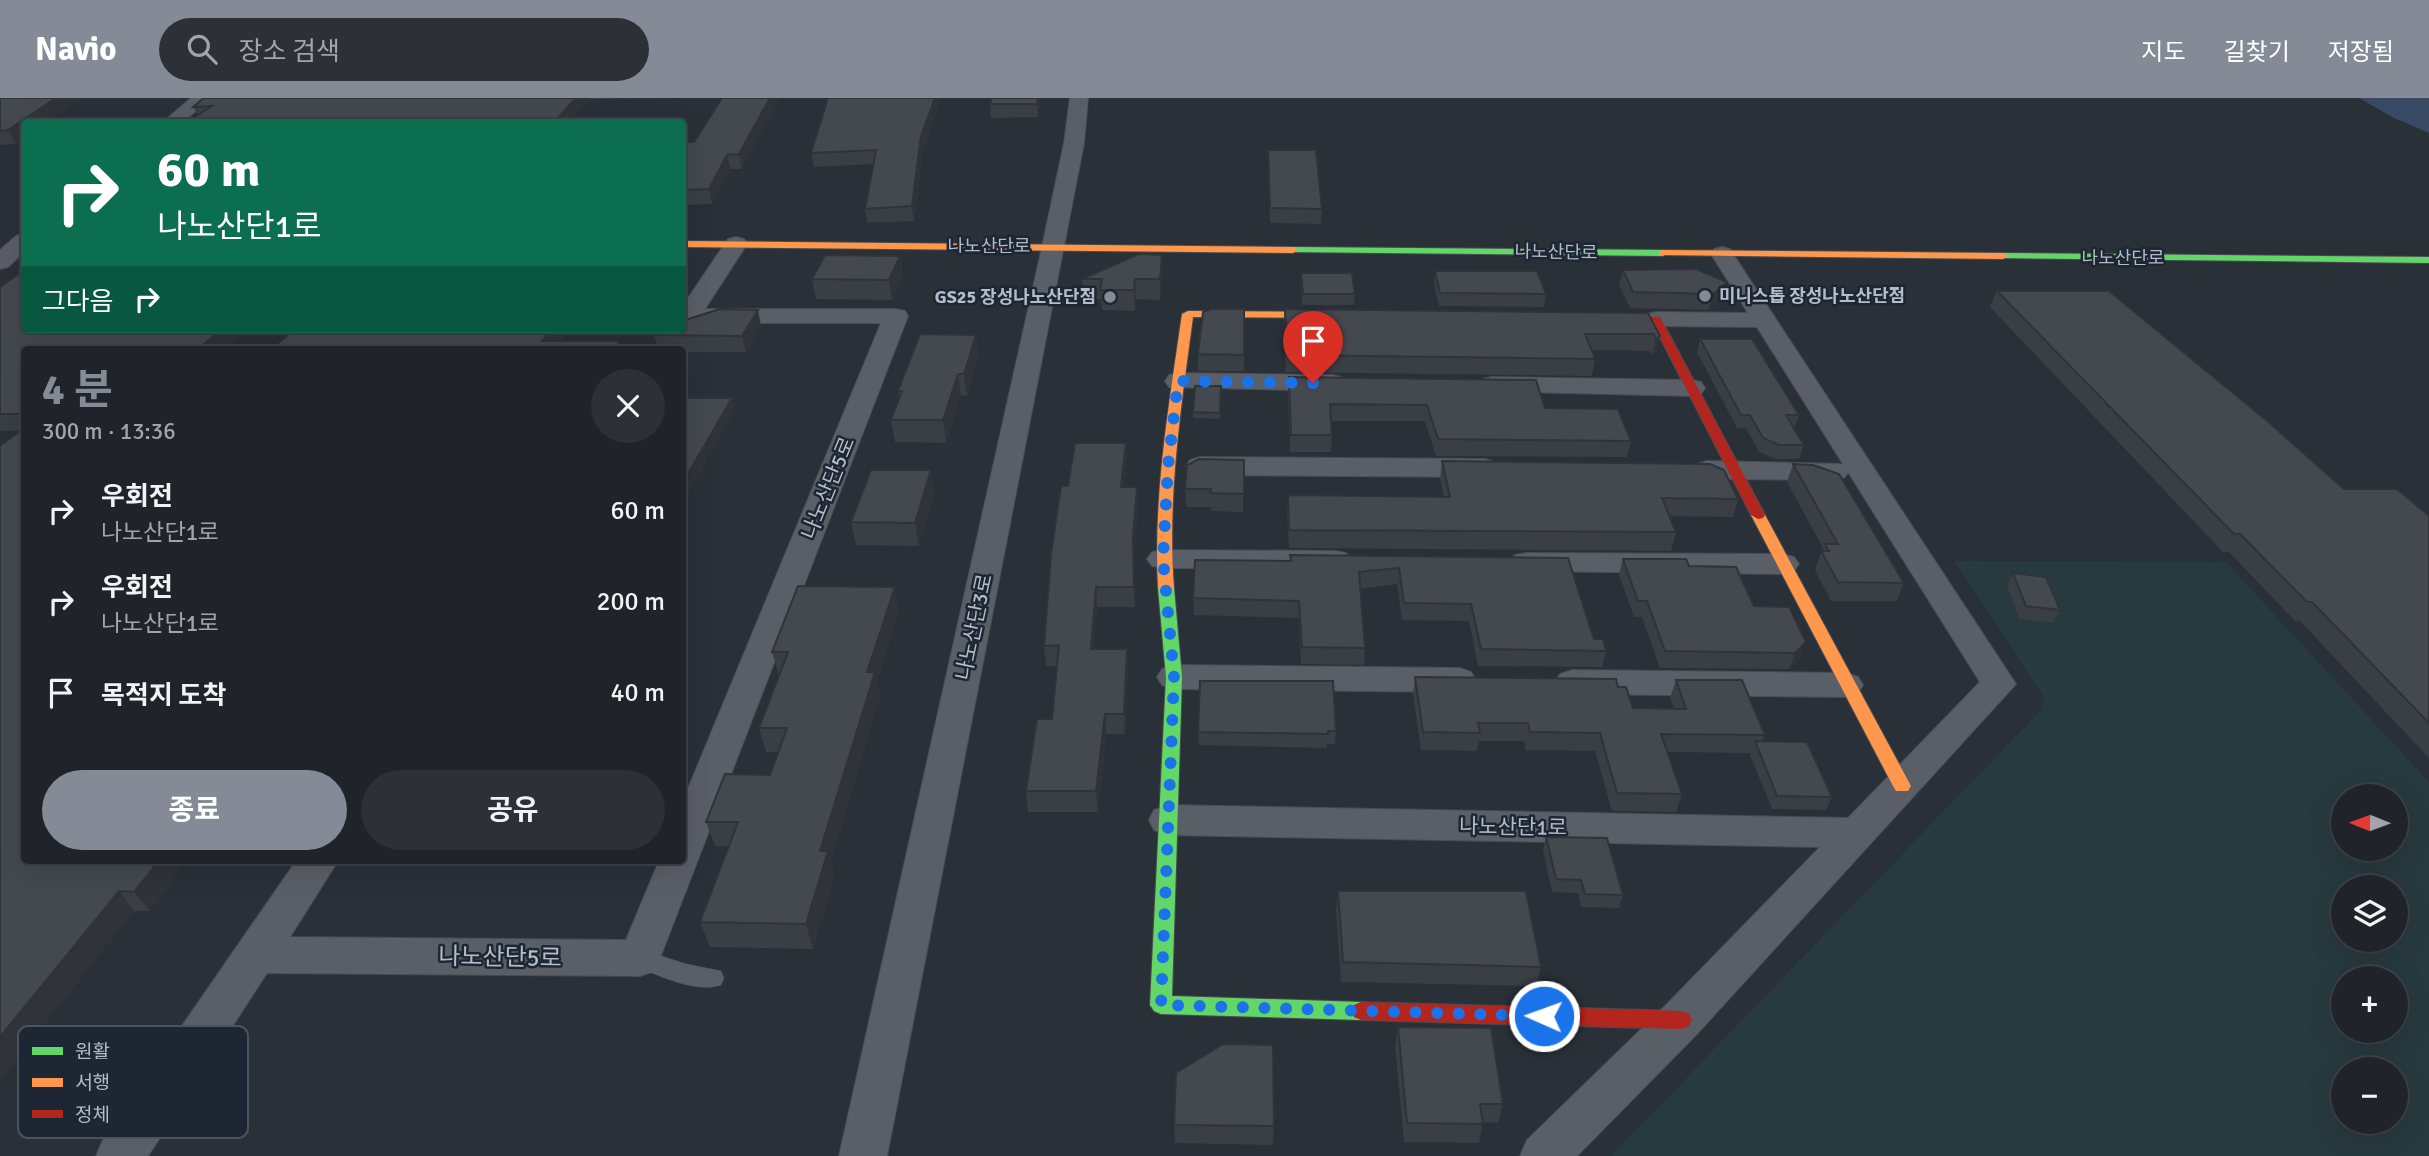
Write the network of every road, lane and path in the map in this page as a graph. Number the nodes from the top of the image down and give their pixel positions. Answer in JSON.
{"nodes":[{"id":1,"x":202,"y":98,"type":"edge"},
{"id":2,"x":1079,"y":98,"type":"edge"},
{"id":3,"x":176,"y":119,"type":"edge"},
{"id":4,"x":17,"y":243,"type":"edge"},
{"id":5,"x":686,"y":244,"type":"edge"},
{"id":6,"x":736,"y":244,"type":"junction"},
{"id":7,"x":1053,"y":247,"type":"junction"},
{"id":8,"x":1722,"y":254,"type":"junction"},
{"id":9,"x":2429,"y":260,"type":"edge"},
{"id":10,"x":0,"y":262,"type":"edge"},
{"id":11,"x":1345,"y":316,"type":"edge"},
{"id":12,"x":1588,"y":318,"type":"edge"},
{"id":13,"x":1656,"y":319,"type":"junction"},
{"id":14,"x":1762,"y":320,"type":"junction"},
{"id":15,"x":686,"y":321,"type":"edge"},
{"id":16,"x":686,"y":324,"type":"edge"},
{"id":17,"x":1178,"y":381,"type":"junction"},
{"id":18,"x":1353,"y":383,"type":"edge"},
{"id":19,"x":1461,"y":385,"type":"edge"},
{"id":20,"x":1692,"y":388,"type":"junction"},
{"id":21,"x":1168,"y":466,"type":"junction"},
{"id":22,"x":1511,"y":468,"type":"edge"},
{"id":23,"x":1679,"y":470,"type":"edge"},
{"id":24,"x":1735,"y":471,"type":"junction"},
{"id":25,"x":1862,"y":471,"type":"junction"},
{"id":26,"x":1163,"y":559,"type":"junction"},
{"id":27,"x":1366,"y":561,"type":"edge"},
{"id":28,"x":1503,"y":562,"type":"edge"},
{"id":29,"x":1783,"y":564,"type":"junction"},
{"id":30,"x":1174,"y":677,"type":"junction"},
{"id":31,"x":1497,"y":681,"type":"edge"},
{"id":32,"x":1539,"y":681,"type":"edge"},
{"id":33,"x":1846,"y":685,"type":"junction"},
{"id":34,"x":1902,"y":786,"type":"junction"},
{"id":35,"x":1168,"y":820,"type":"junction"},
{"id":36,"x":1857,"y":833,"type":"junction"},
{"id":37,"x":686,"y":842,"type":"edge"},
{"id":38,"x":316,"y":864,"type":"edge"},
{"id":39,"x":678,"y":864,"type":"edge"},
{"id":40,"x":254,"y":954,"type":"junction"},
{"id":41,"x":640,"y":958,"type":"junction"},
{"id":42,"x":713,"y":978,"type":"dead end"},
{"id":43,"x":1681,"y":1020,"type":"junction"},
{"id":44,"x":206,"y":1026,"type":"edge"},
{"id":45,"x":132,"y":1138,"type":"edge"},
{"id":46,"x":120,"y":1156,"type":"edge"},
{"id":47,"x":863,"y":1156,"type":"edge"},
{"id":48,"x":1544,"y":1156,"type":"edge"}],
"edges":[{"from":1,"to":3,"type":"street"},
{"from":2,"to":7,"type":"street","name":"나노산단3로"},
{"from":4,"to":10,"type":"street"},
{"from":5,"to":6,"type":"street","name":"나노산단로"},
{"from":6,"to":7,"type":"street","name":"나노산단로"},
{"from":6,"to":15,"type":"street"},
{"from":7,"to":8,"type":"street","name":"나노산단로"},
{"from":7,"to":47,"type":"street","name":"나노산단3로"},
{"from":8,"to":9,"type":"street","name":"나노산단로"},
{"from":8,"to":14,"type":"street"},
{"from":11,"to":17,"type":"street"},
{"from":12,"to":13,"type":"street"},
{"from":13,"to":14,"type":"street"},
{"from":13,"to":20,"type":"street"},
{"from":14,"to":25,"type":"street"},
{"from":16,"to":37,"type":"street","name":"나노산단5로"},
{"from":17,"to":18,"type":"street"},
{"from":17,"to":21,"type":"street"},
{"from":19,"to":20,"type":"street"},
{"from":20,"to":24,"type":"street"},
{"from":21,"to":22,"type":"street"},
{"from":21,"to":26,"type":"street"},
{"from":23,"to":24,"type":"street"},
{"from":24,"to":25,"type":"street"},
{"from":24,"to":29,"type":"street"},
{"from":25,"to":34,"type":"street"},
{"from":26,"to":27,"type":"street"},
{"from":26,"to":30,"type":"street"},
{"from":28,"to":29,"type":"street"},
{"from":29,"to":33,"type":"street"},
{"from":30,"to":31,"type":"street"},
{"from":30,"to":35,"type":"street"},
{"from":32,"to":33,"type":"street"},
{"from":33,"to":34,"type":"street"},
{"from":34,"to":36,"type":"street"},
{"from":35,"to":36,"type":"street","name":"나노산단1로"},
{"from":35,"to":43,"type":"street"},
{"from":36,"to":43,"type":"street"},
{"from":38,"to":40,"type":"street"},
{"from":39,"to":41,"type":"street"},
{"from":40,"to":41,"type":"street","name":"나노산단5로"},
{"from":40,"to":44,"type":"street"},
{"from":41,"to":42,"type":"lane"},
{"from":43,"to":48,"type":"street"},
{"from":45,"to":46,"type":"street"}]}
